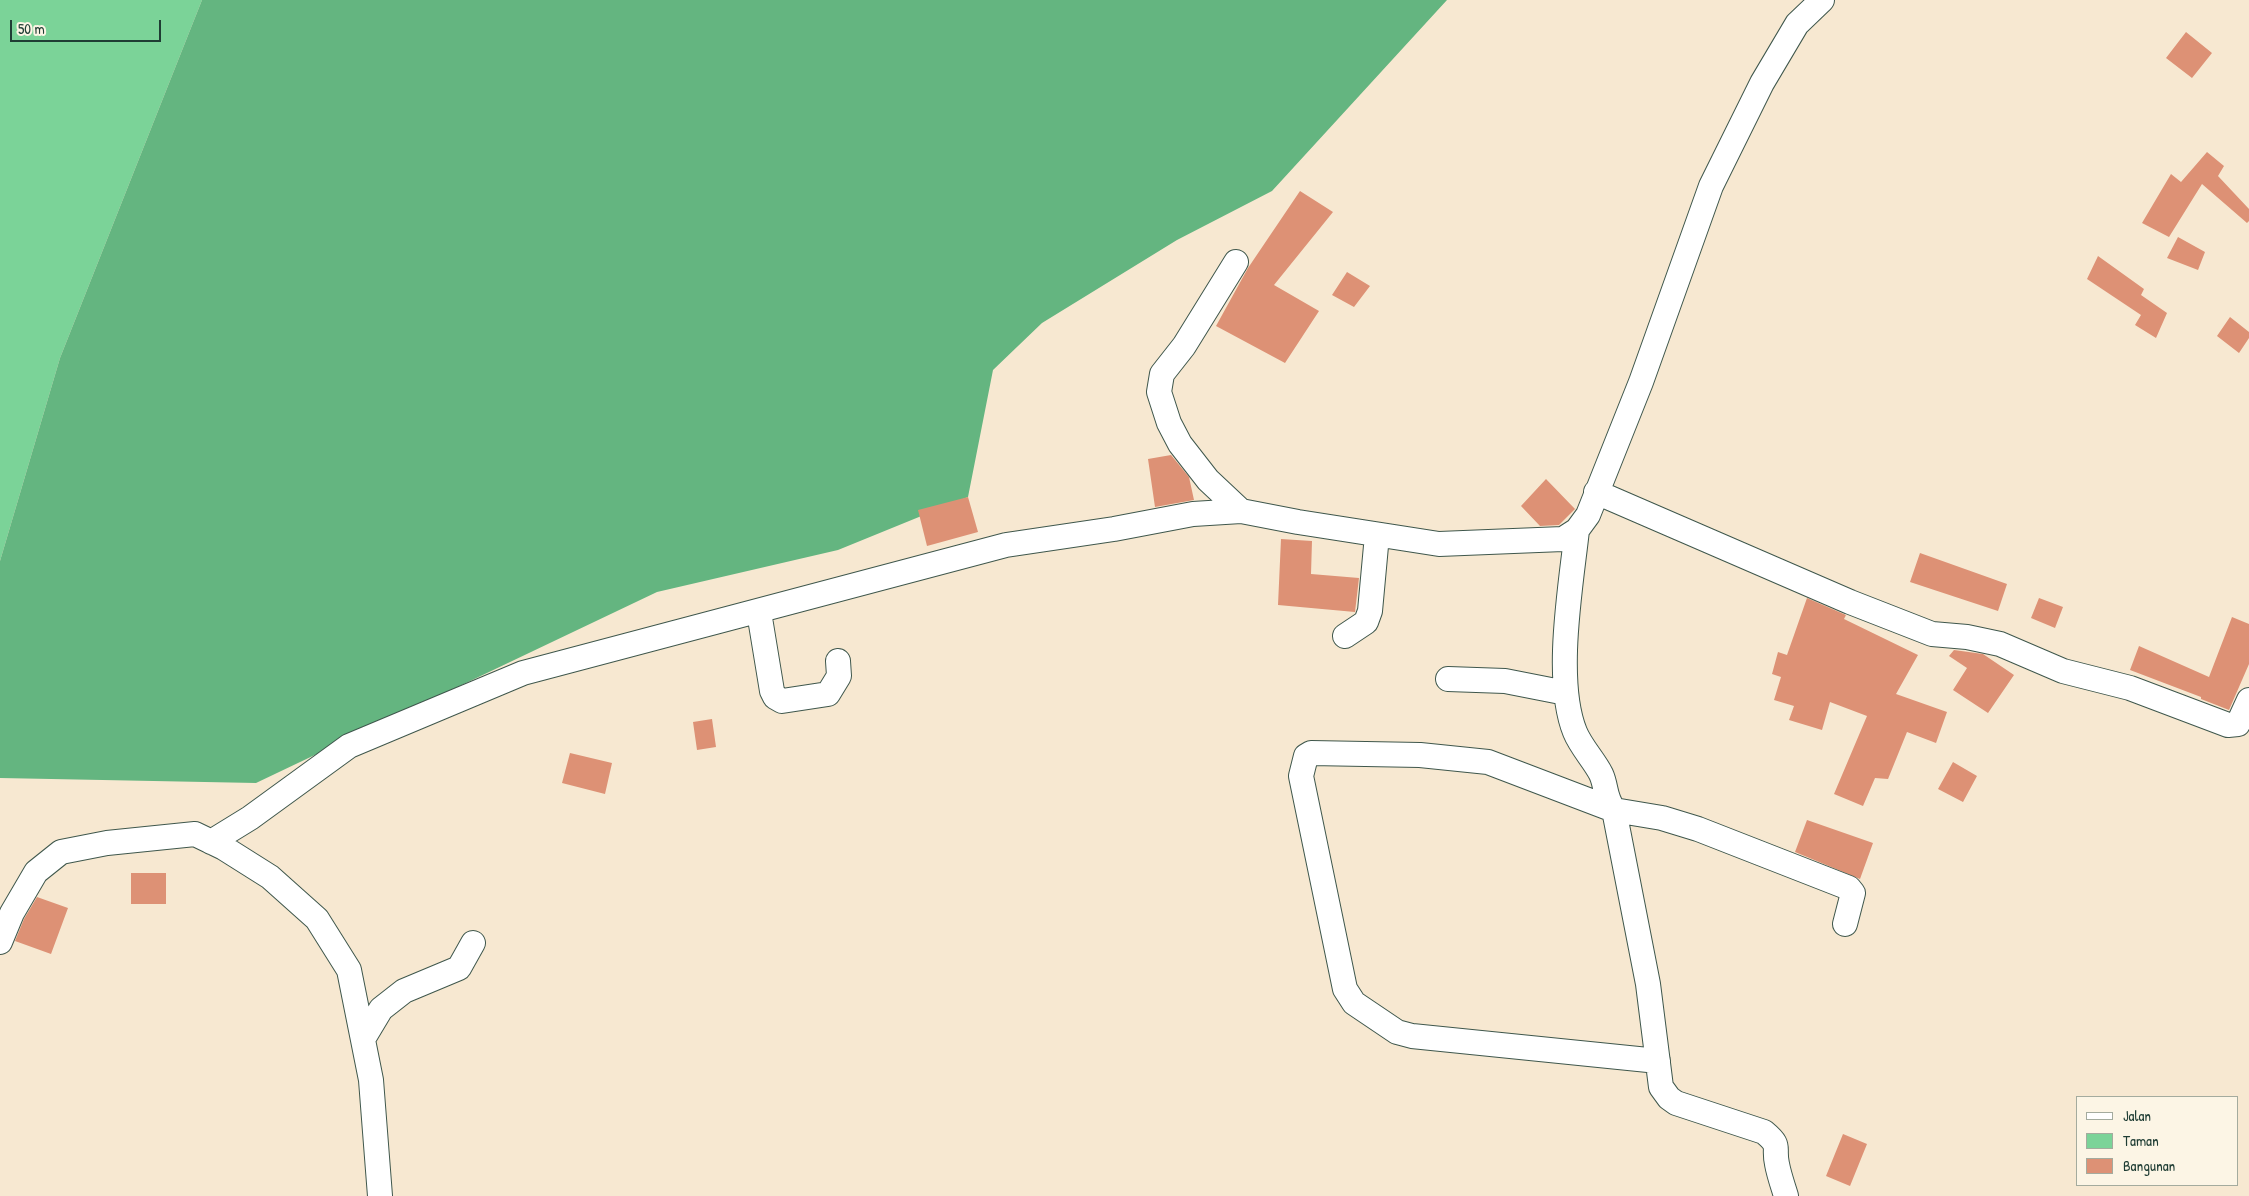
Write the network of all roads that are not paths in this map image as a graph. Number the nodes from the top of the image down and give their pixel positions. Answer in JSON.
{"nodes":[{"id":1,"x":1822,"y":0,"type":"edge"},
{"id":2,"x":1236,"y":262,"type":"dead end"},
{"id":3,"x":1596,"y":492,"type":"junction"},
{"id":4,"x":1241,"y":511,"type":"junction"},
{"id":5,"x":1577,"y":530,"type":"junction"},
{"id":6,"x":1377,"y":535,"type":"junction"},
{"id":7,"x":759,"y":612,"type":"junction"},
{"id":8,"x":1345,"y":636,"type":"dead end"},
{"id":9,"x":838,"y":662,"type":"dead end"},
{"id":10,"x":1448,"y":679,"type":"dead end"},
{"id":11,"x":1566,"y":693,"type":"junction"},
{"id":12,"x":2249,"y":700,"type":"edge"},
{"id":13,"x":1614,"y":810,"type":"junction"},
{"id":14,"x":211,"y":842,"type":"junction"},
{"id":15,"x":6,"y":904,"type":"edge"},
{"id":16,"x":1845,"y":924,"type":"dead end"},
{"id":17,"x":0,"y":942,"type":"edge"},
{"id":18,"x":474,"y":943,"type":"dead end"},
{"id":19,"x":363,"y":1039,"type":"junction"},
{"id":20,"x":1658,"y":1061,"type":"junction"},
{"id":21,"x":380,"y":1196,"type":"edge"},
{"id":22,"x":1786,"y":1196,"type":"edge"}],
"edges":[{"from":1,"to":3,"type":"street"},
{"from":2,"to":4,"type":"street"},
{"from":3,"to":5,"type":"street"},
{"from":3,"to":12,"type":"street"},
{"from":4,"to":6,"type":"street"},
{"from":4,"to":7,"type":"street"},
{"from":5,"to":6,"type":"street"},
{"from":5,"to":11,"type":"street"},
{"from":6,"to":8,"type":"street"},
{"from":7,"to":9,"type":"street"},
{"from":7,"to":14,"type":"street"},
{"from":10,"to":11,"type":"street"},
{"from":11,"to":13,"type":"street"},
{"from":13,"to":16,"type":"street"},
{"from":13,"to":20,"type":"street"},
{"from":13,"to":20,"type":"street"},
{"from":14,"to":15,"type":"street"},
{"from":14,"to":19,"type":"street"},
{"from":15,"to":17,"type":"street"},
{"from":18,"to":19,"type":"street"},
{"from":19,"to":21,"type":"street"},
{"from":20,"to":22,"type":"street"}]}
